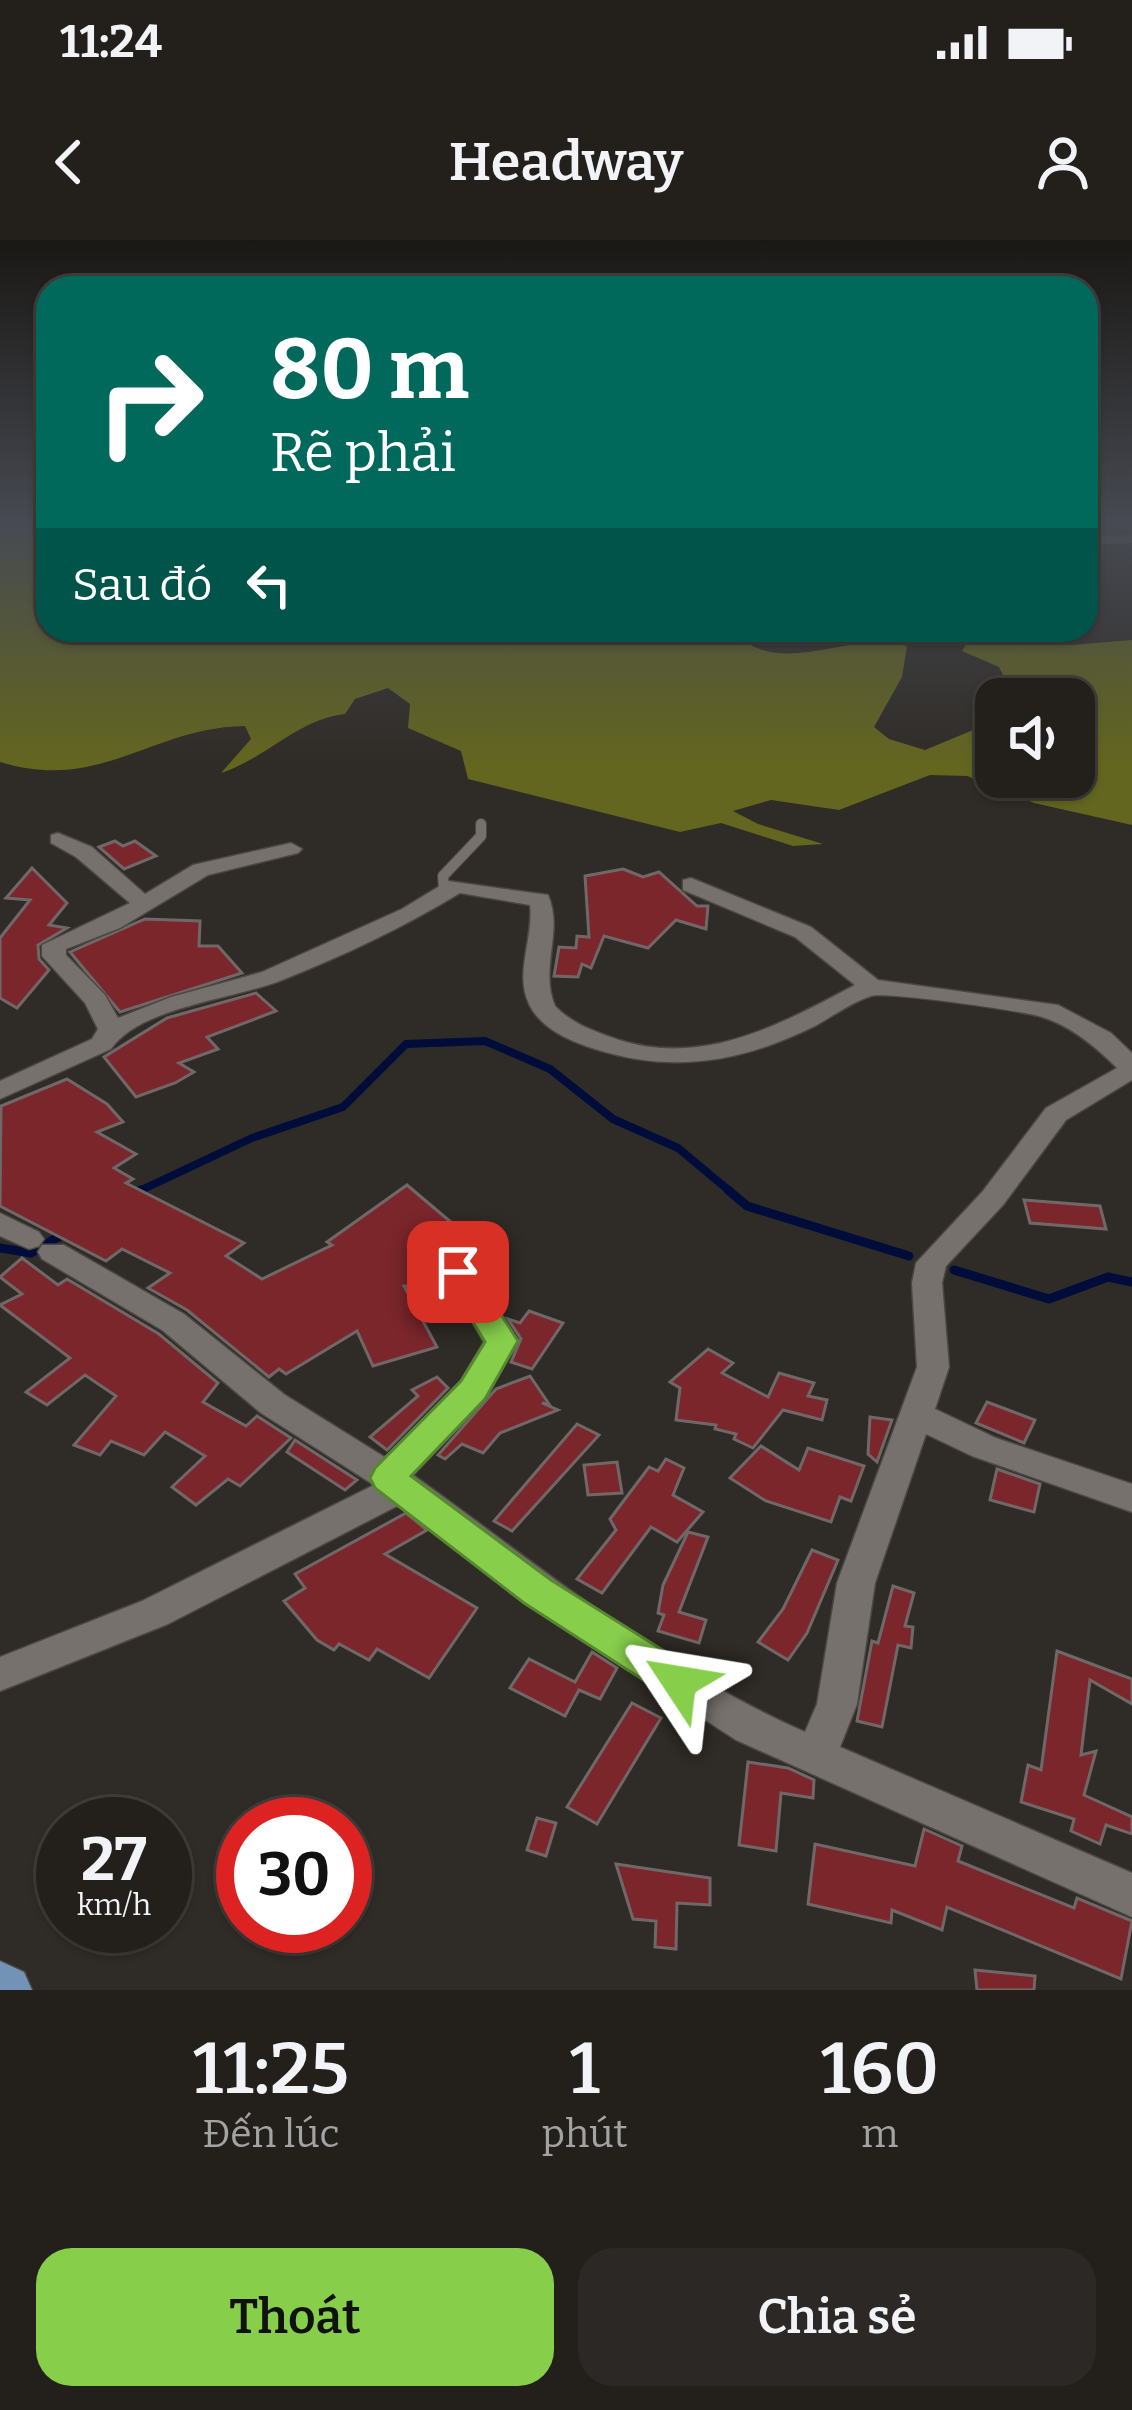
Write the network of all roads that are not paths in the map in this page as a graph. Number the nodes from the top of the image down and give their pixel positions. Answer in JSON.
{"nodes":[{"id":1,"x":481,"y":824,"type":"dead end"},
{"id":2,"x":58,"y":839,"type":"dead end"},
{"id":3,"x":291,"y":849,"type":"dead end"},
{"id":4,"x":692,"y":885,"type":"dead end"},
{"id":5,"x":444,"y":890,"type":"junction"},
{"id":6,"x":144,"y":904,"type":"junction"},
{"id":7,"x":871,"y":986,"type":"junction"},
{"id":8,"x":111,"y":1029,"type":"junction"},
{"id":9,"x":1132,"y":1069,"type":"edge"},
{"id":10,"x":0,"y":1090,"type":"edge"},
{"id":11,"x":0,"y":1222,"type":"edge"},
{"id":12,"x":458,"y":1272,"type":"dead end"},
{"id":13,"x":918,"y":1416,"type":"junction"},
{"id":14,"x":395,"y":1482,"type":"junction"},
{"id":15,"x":1132,"y":1498,"type":"edge"},
{"id":16,"x":0,"y":1674,"type":"edge"},
{"id":17,"x":815,"y":1758,"type":"junction"},
{"id":18,"x":1132,"y":1895,"type":"edge"}],
"edges":[{"from":1,"to":5,"type":"lane"},
{"from":2,"to":6,"type":"street"},
{"from":3,"to":6,"type":"street"},
{"from":4,"to":7,"type":"street"},
{"from":5,"to":7,"type":"street"},
{"from":5,"to":8,"type":"street"},
{"from":6,"to":8,"type":"street"},
{"from":7,"to":9,"type":"street"},
{"from":8,"to":10,"type":"street"},
{"from":9,"to":13,"type":"street"},
{"from":11,"to":14,"type":"street"},
{"from":12,"to":14,"type":"street"},
{"from":13,"to":15,"type":"street"},
{"from":13,"to":17,"type":"street"},
{"from":14,"to":16,"type":"street"},
{"from":14,"to":17,"type":"street"},
{"from":17,"to":18,"type":"street"}]}
